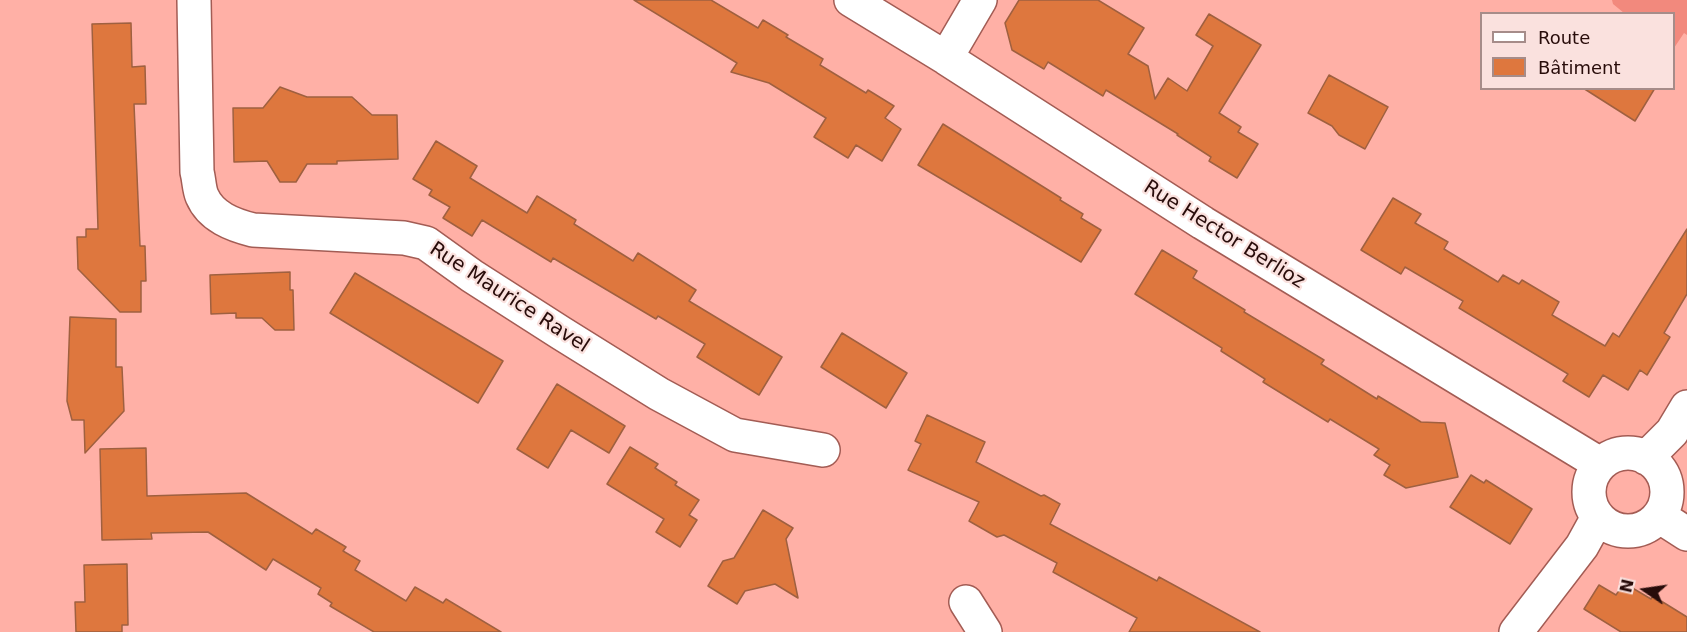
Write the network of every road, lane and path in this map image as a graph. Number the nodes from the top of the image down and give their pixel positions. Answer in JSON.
{"nodes":[{"id":1,"x":194,"y":0,"type":"edge"},
{"id":2,"x":851,"y":0,"type":"edge"},
{"id":3,"x":980,"y":0,"type":"edge"},
{"id":4,"x":946,"y":58,"type":"junction"},
{"id":5,"x":1687,"y":407,"type":"edge"},
{"id":6,"x":823,"y":450,"type":"dead end"},
{"id":7,"x":1646,"y":458,"type":"junction"},
{"id":8,"x":1600,"y":464,"type":"junction"},
{"id":9,"x":1659,"y":516,"type":"junction"},
{"id":10,"x":1598,"y":518,"type":"junction"},
{"id":11,"x":1687,"y":534,"type":"edge"},
{"id":12,"x":966,"y":602,"type":"dead end"},
{"id":13,"x":985,"y":632,"type":"edge"},
{"id":14,"x":1516,"y":632,"type":"edge"}],
"edges":[{"from":1,"to":6,"type":"street","name":"Rue Maurice Ravel"},
{"from":2,"to":4,"type":"street","name":"Rue Hector Berlioz"},
{"from":3,"to":4,"type":"street"},
{"from":4,"to":8,"type":"street","name":"Rue Hector Berlioz"},
{"from":5,"to":7,"type":"street"},
{"from":7,"to":8,"type":"street"},
{"from":7,"to":9,"type":"street"},
{"from":8,"to":10,"type":"street"},
{"from":9,"to":10,"type":"street"},
{"from":9,"to":11,"type":"street"},
{"from":10,"to":14,"type":"street"},
{"from":12,"to":13,"type":"street"}]}
